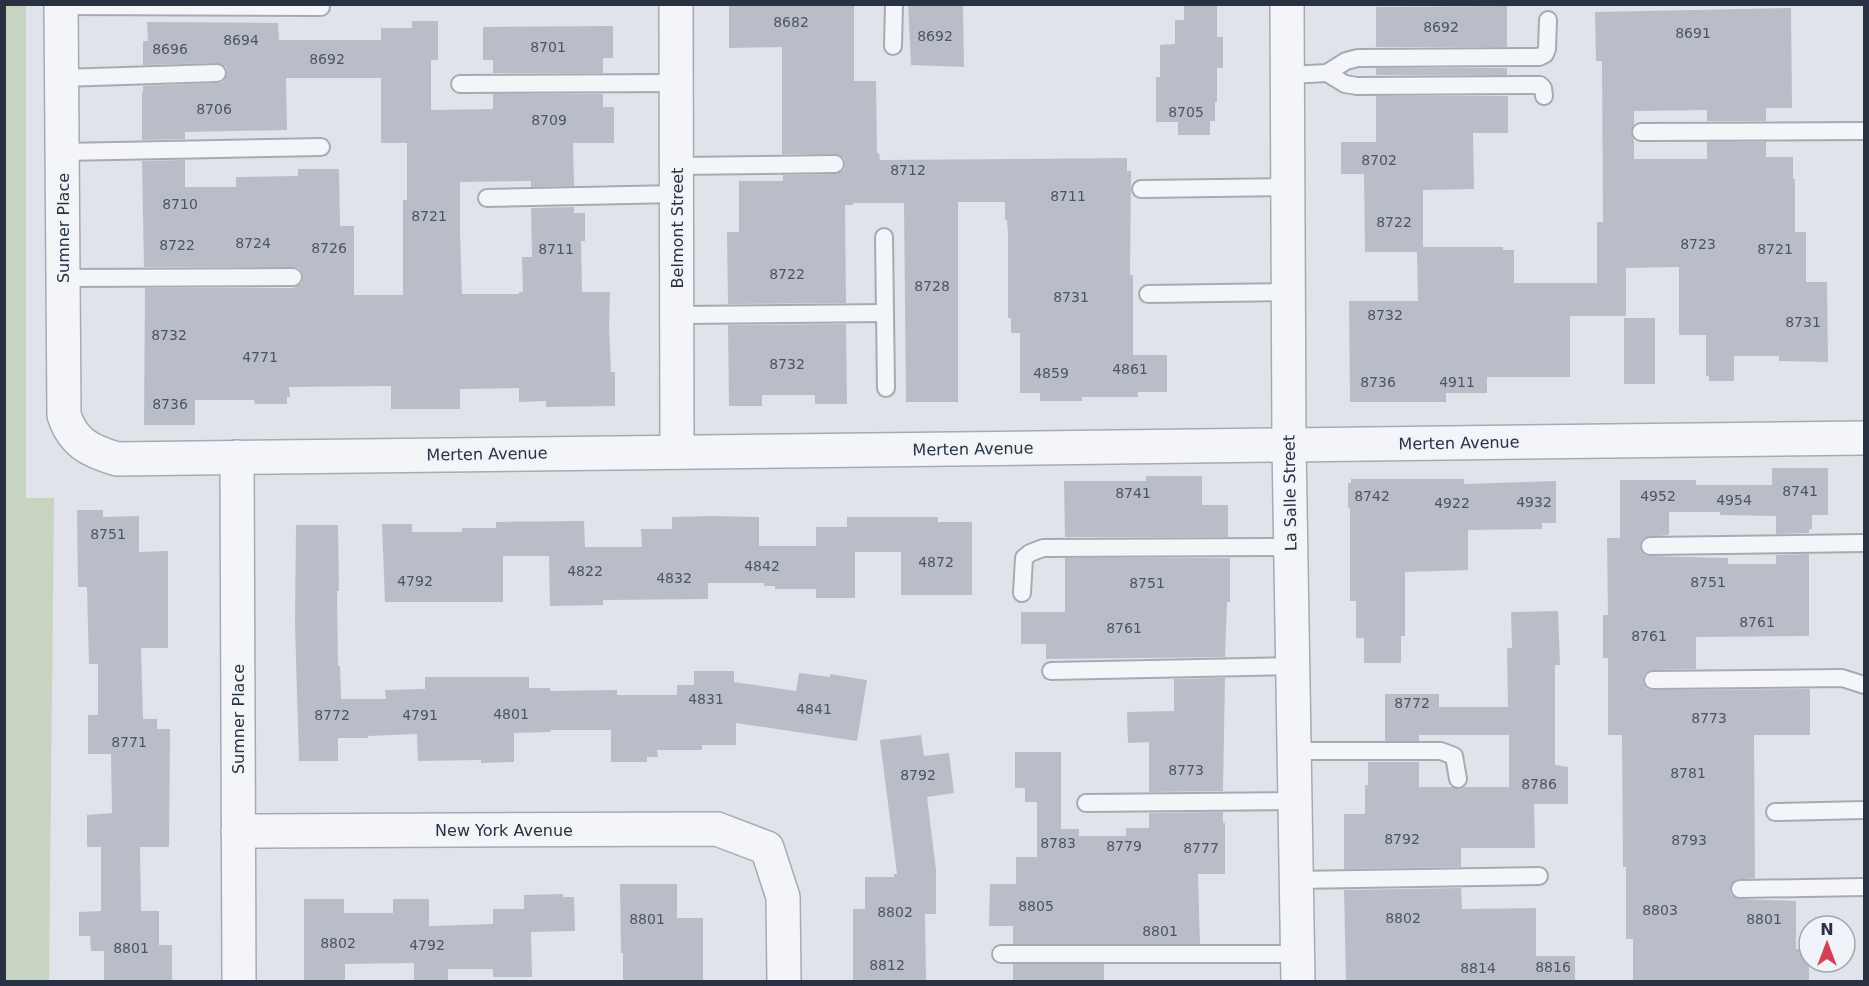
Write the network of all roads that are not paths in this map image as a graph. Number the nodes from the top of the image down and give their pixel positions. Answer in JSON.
{"nodes":[{"id":1,"x":675,"y":4,"type":"edge"},
{"id":2,"x":894,"y":4,"type":"edge"},
{"id":3,"x":1287,"y":4,"type":"edge"},
{"id":4,"x":61,"y":5,"type":"edge"},
{"id":5,"x":321,"y":8,"type":"dead end"},
{"id":6,"x":1548,"y":20,"type":"dead end"},
{"id":7,"x":893,"y":46,"type":"dead end"},
{"id":8,"x":217,"y":73,"type":"dead end"},
{"id":9,"x":1327,"y":73,"type":"junction"},
{"id":10,"x":1288,"y":75,"type":"junction"},
{"id":11,"x":62,"y":78,"type":"junction"},
{"id":12,"x":676,"y":83,"type":"junction"},
{"id":13,"x":460,"y":84,"type":"dead end"},
{"id":14,"x":1544,"y":96,"type":"dead end"},
{"id":15,"x":1864,"y":131,"type":"edge"},
{"id":16,"x":1641,"y":132,"type":"dead end"},
{"id":17,"x":321,"y":147,"type":"dead end"},
{"id":18,"x":62,"y":152,"type":"junction"},
{"id":19,"x":835,"y":164,"type":"dead end"},
{"id":20,"x":676,"y":180,"type":"junction"},
{"id":21,"x":1288,"y":187,"type":"junction"},
{"id":22,"x":1141,"y":189,"type":"dead end"},
{"id":23,"x":487,"y":198,"type":"dead end"},
{"id":24,"x":884,"y":237,"type":"dead end"},
{"id":25,"x":293,"y":277,"type":"dead end"},
{"id":26,"x":63,"y":278,"type":"junction"},
{"id":27,"x":1288,"y":292,"type":"junction"},
{"id":28,"x":1148,"y":294,"type":"dead end"},
{"id":29,"x":885,"y":313,"type":"junction"},
{"id":30,"x":677,"y":315,"type":"junction"},
{"id":31,"x":886,"y":388,"type":"dead end"},
{"id":32,"x":1864,"y":438,"type":"edge"},
{"id":33,"x":84,"y":445,"type":"joint"},
{"id":34,"x":1289,"y":445,"type":"junction"},
{"id":35,"x":677,"y":452,"type":"junction"},
{"id":36,"x":237,"y":457,"type":"junction"},
{"id":37,"x":1864,"y":543,"type":"edge"},
{"id":38,"x":1650,"y":546,"type":"dead end"},
{"id":39,"x":1291,"y":547,"type":"junction"},
{"id":40,"x":1022,"y":593,"type":"dead end"},
{"id":41,"x":1293,"y":666,"type":"junction"},
{"id":42,"x":1051,"y":671,"type":"dead end"},
{"id":43,"x":1653,"y":680,"type":"dead end"},
{"id":44,"x":1864,"y":685,"type":"edge"},
{"id":45,"x":1294,"y":750,"type":"junction"},
{"id":46,"x":1458,"y":779,"type":"dead end"},
{"id":47,"x":1295,"y":801,"type":"junction"},
{"id":48,"x":1086,"y":803,"type":"dead end"},
{"id":49,"x":1864,"y":810,"type":"edge"},
{"id":50,"x":1775,"y":812,"type":"dead end"},
{"id":51,"x":238,"y":831,"type":"junction"},
{"id":52,"x":1539,"y":876,"type":"dead end"},
{"id":53,"x":1296,"y":880,"type":"junction"},
{"id":54,"x":1864,"y":887,"type":"edge"},
{"id":55,"x":1740,"y":889,"type":"dead end"},
{"id":56,"x":1000,"y":954,"type":"dead end"},
{"id":57,"x":1298,"y":968,"type":"edge"},
{"id":58,"x":239,"y":981,"type":"edge"},
{"id":59,"x":784,"y":981,"type":"edge"}],
"edges":[{"from":1,"to":12,"type":"street","name":"Belmont Street"},
{"from":2,"to":7,"type":"lane"},
{"from":3,"to":10,"type":"street","name":"La Salle Street"},
{"from":4,"to":5,"type":"lane"},
{"from":4,"to":11,"type":"street","name":"Sumner Place"},
{"from":6,"to":9,"type":"lane"},
{"from":8,"to":11,"type":"lane"},
{"from":9,"to":10,"type":"lane"},
{"from":9,"to":14,"type":"lane"},
{"from":10,"to":21,"type":"street","name":"La Salle Street"},
{"from":11,"to":18,"type":"street","name":"Sumner Place"},
{"from":12,"to":13,"type":"lane"},
{"from":12,"to":20,"type":"street","name":"Belmont Street"},
{"from":15,"to":16,"type":"lane"},
{"from":17,"to":18,"type":"lane"},
{"from":18,"to":26,"type":"street","name":"Sumner Place"},
{"from":19,"to":20,"type":"lane"},
{"from":20,"to":23,"type":"lane"},
{"from":20,"to":30,"type":"street","name":"Belmont Street"},
{"from":21,"to":22,"type":"lane"},
{"from":21,"to":27,"type":"street","name":"La Salle Street"},
{"from":24,"to":29,"type":"lane"},
{"from":25,"to":26,"type":"lane"},
{"from":26,"to":33,"type":"street","name":"Sumner Place"},
{"from":27,"to":28,"type":"lane"},
{"from":27,"to":34,"type":"street","name":"La Salle Street"},
{"from":29,"to":30,"type":"lane"},
{"from":29,"to":31,"type":"lane"},
{"from":30,"to":35,"type":"street","name":"Belmont Street"},
{"from":32,"to":34,"type":"street","name":"Merten Avenue"},
{"from":33,"to":36,"type":"street","name":"Merten Avenue"},
{"from":34,"to":35,"type":"street","name":"Merten Avenue"},
{"from":34,"to":39,"type":"street","name":"La Salle Street"},
{"from":35,"to":36,"type":"street","name":"Merten Avenue"},
{"from":36,"to":51,"type":"street","name":"Sumner Place"},
{"from":37,"to":38,"type":"lane"},
{"from":39,"to":40,"type":"lane"},
{"from":39,"to":41,"type":"street","name":"La Salle Street"},
{"from":41,"to":42,"type":"lane"},
{"from":41,"to":45,"type":"street","name":"La Salle Street"},
{"from":43,"to":44,"type":"lane"},
{"from":45,"to":46,"type":"lane"},
{"from":45,"to":47,"type":"street","name":"La Salle Street"},
{"from":47,"to":48,"type":"lane"},
{"from":47,"to":53,"type":"street","name":"La Salle Street"},
{"from":49,"to":50,"type":"lane"},
{"from":51,"to":58,"type":"street","name":"Sumner Place"},
{"from":51,"to":59,"type":"street","name":"New York Avenue"},
{"from":52,"to":53,"type":"lane"},
{"from":53,"to":57,"type":"street","name":"La Salle Street"},
{"from":54,"to":55,"type":"lane"},
{"from":56,"to":57,"type":"lane"}]}
